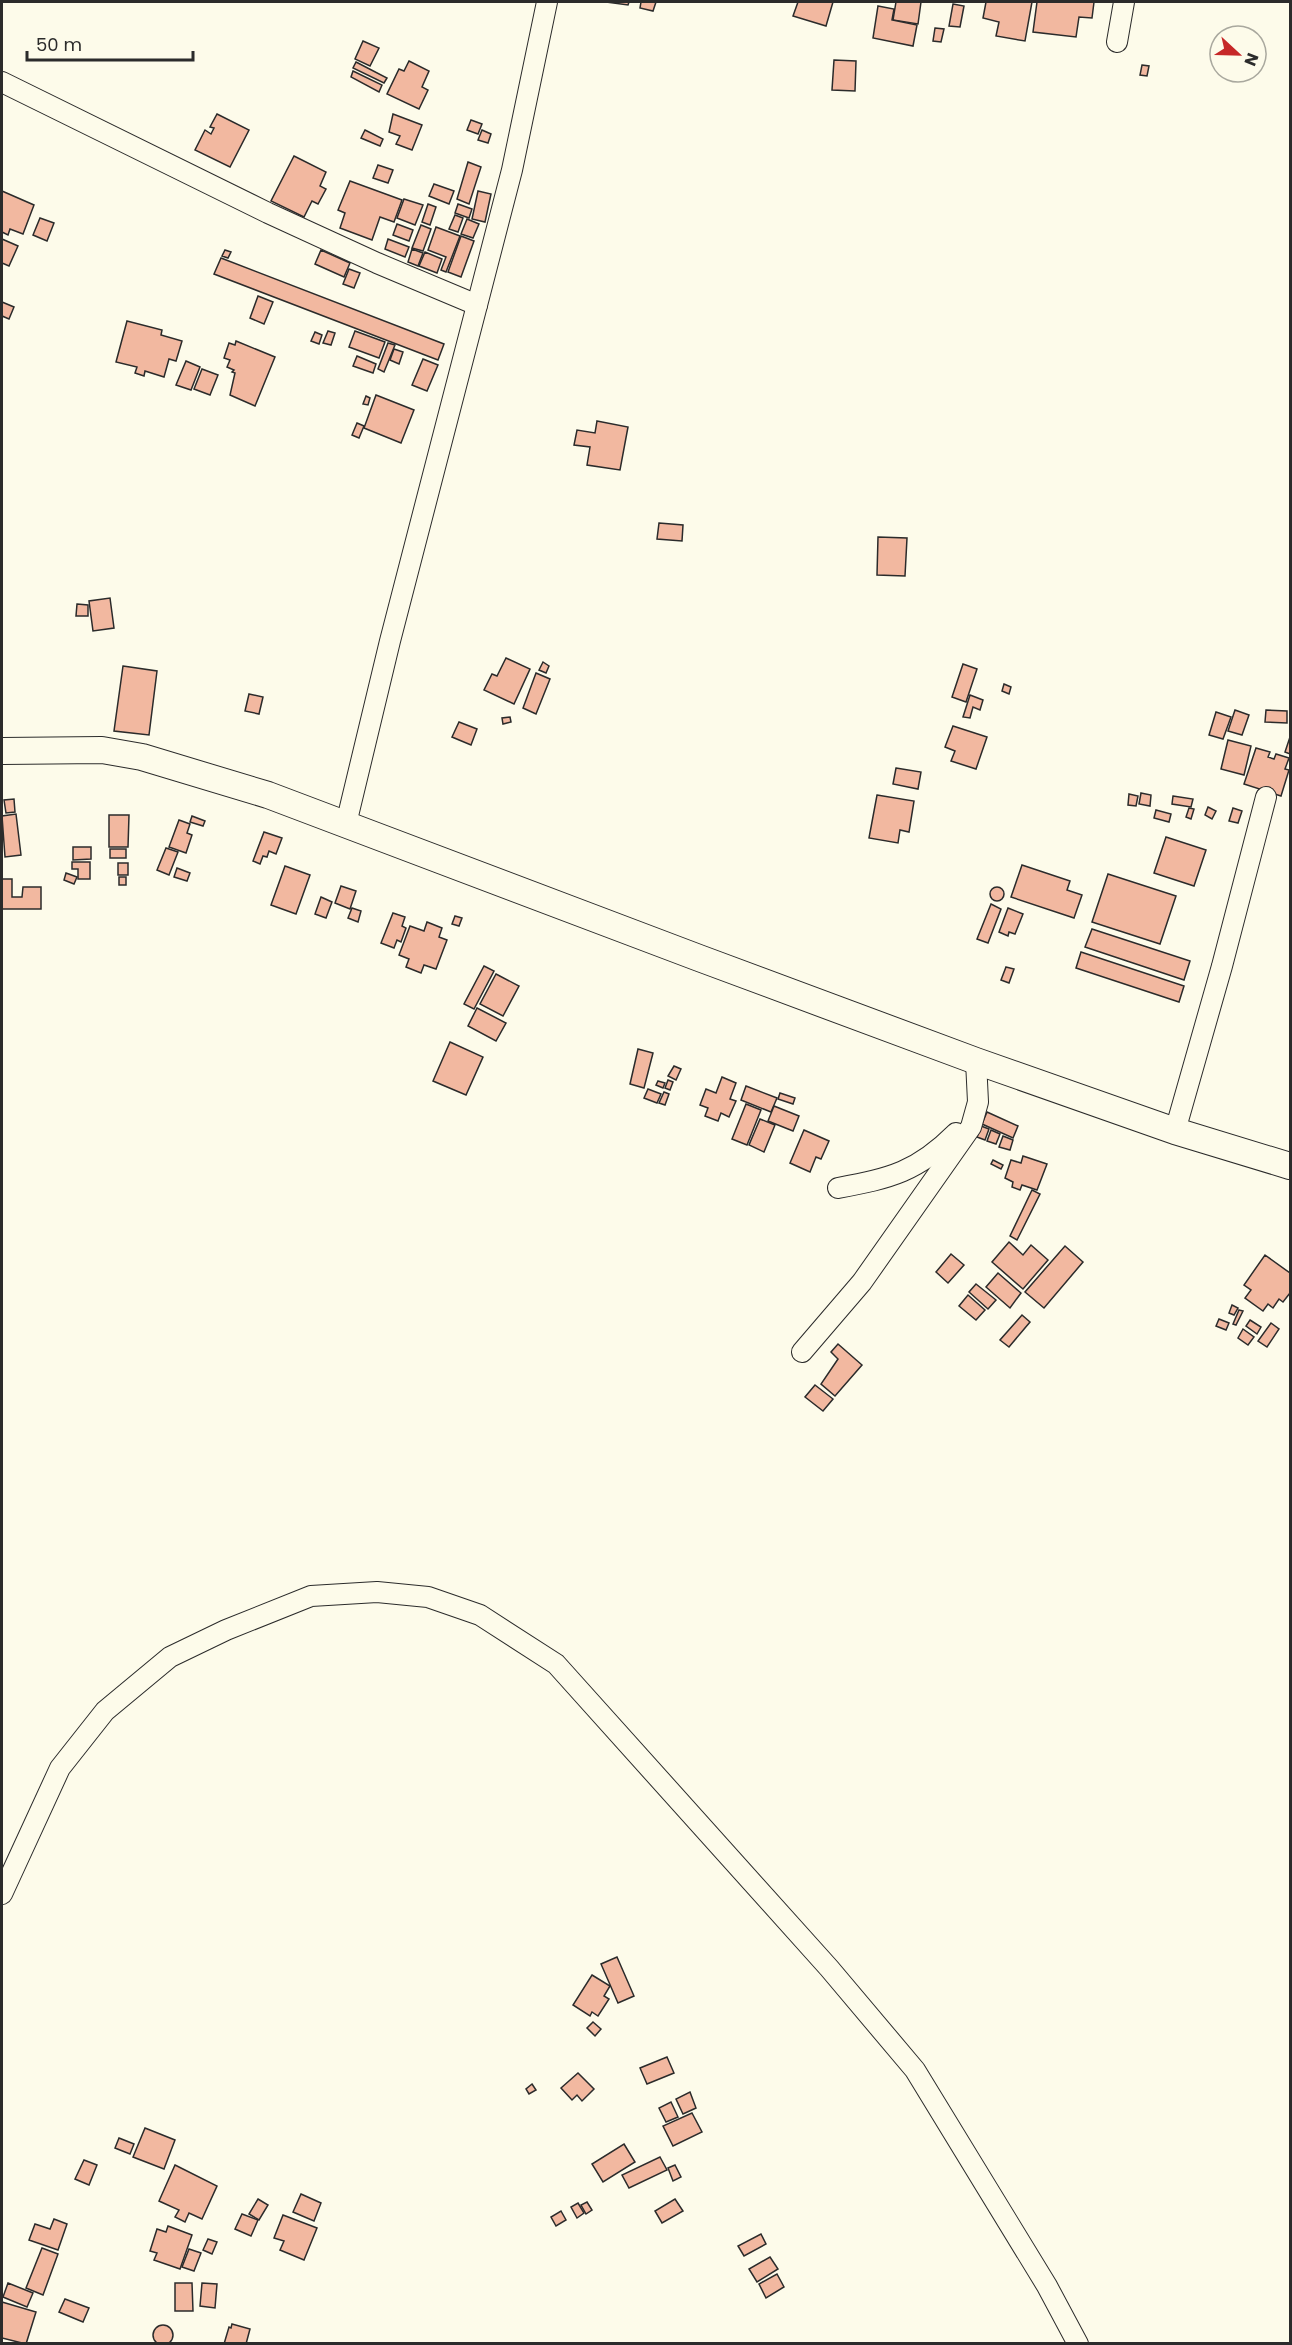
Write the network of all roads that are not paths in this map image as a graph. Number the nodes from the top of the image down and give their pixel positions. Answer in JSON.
{"nodes":[{"id":1,"x":547,"y":2,"type":"edge"},
{"id":2,"x":1125,"y":2,"type":"edge"},
{"id":3,"x":1117,"y":42,"type":"dead end"},
{"id":4,"x":2,"y":82,"type":"edge"},
{"id":5,"x":477,"y":305,"type":"junction"},
{"id":6,"x":2,"y":751,"type":"edge"},
{"id":7,"x":1266,"y":797,"type":"dead end"},
{"id":8,"x":346,"y":824,"type":"junction"},
{"id":9,"x":976,"y":1061,"type":"junction"},
{"id":10,"x":978,"y":1102,"type":"junction"},
{"id":11,"x":1175,"y":1131,"type":"junction"},
{"id":12,"x":1290,"y":1166,"type":"edge"},
{"id":13,"x":838,"y":1188,"type":"dead end"},
{"id":14,"x":802,"y":1352,"type":"dead end"},
{"id":15,"x":2,"y":1894,"type":"edge"},
{"id":16,"x":1078,"y":2343,"type":"edge"}],
"edges":[{"from":1,"to":5,"type":"street"},
{"from":2,"to":3,"type":"street"},
{"from":4,"to":5,"type":"street"},
{"from":5,"to":8,"type":"street"},
{"from":6,"to":8,"type":"street"},
{"from":7,"to":11,"type":"street"},
{"from":8,"to":9,"type":"street"},
{"from":9,"to":10,"type":"street"},
{"from":9,"to":11,"type":"street"},
{"from":10,"to":13,"type":"street"},
{"from":10,"to":14,"type":"street"},
{"from":11,"to":12,"type":"street"},
{"from":15,"to":16,"type":"street"}]}
